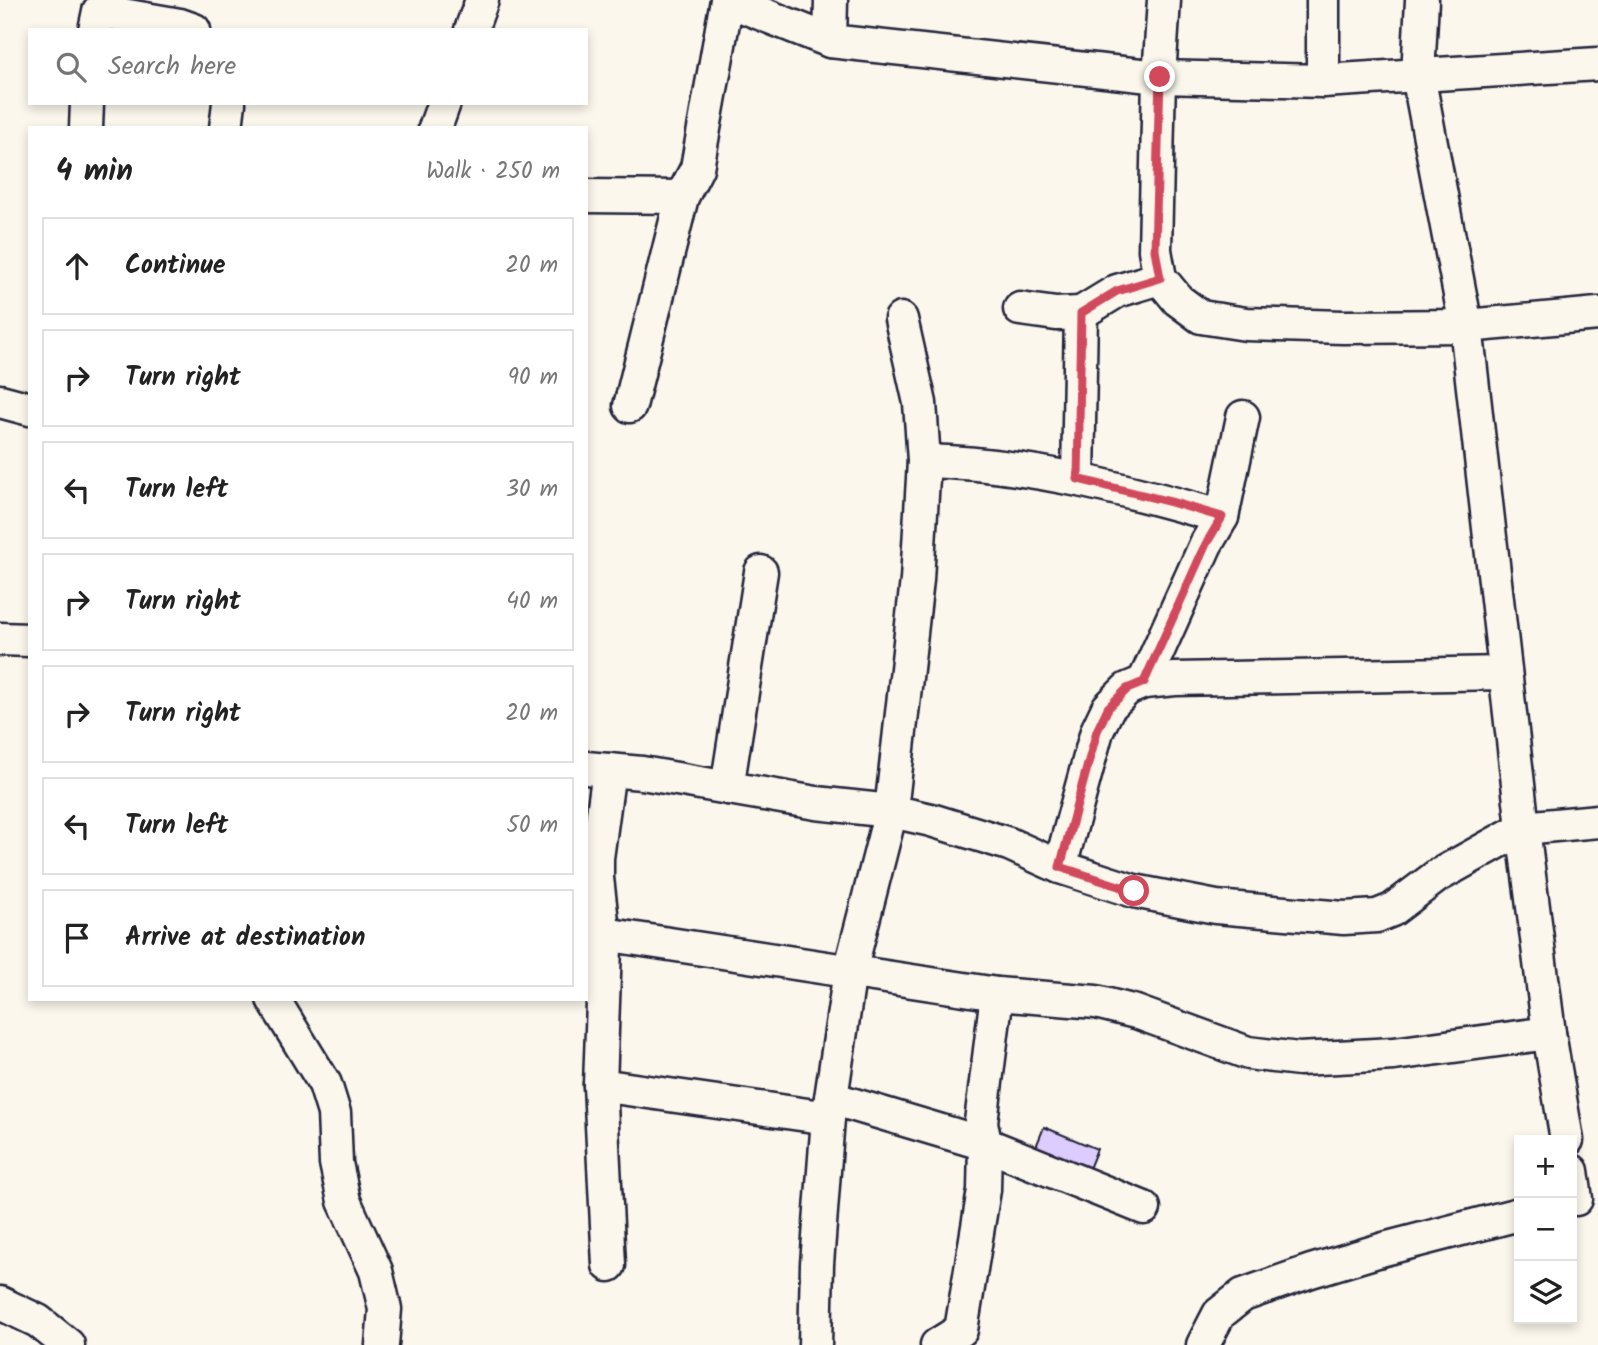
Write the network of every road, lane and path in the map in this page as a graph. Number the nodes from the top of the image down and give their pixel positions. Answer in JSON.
{"nodes":[{"id":1,"x":482,"y":0,"type":"edge"},
{"id":2,"x":727,"y":0,"type":"edge"},
{"id":3,"x":831,"y":0,"type":"edge"},
{"id":4,"x":1164,"y":0,"type":"edge"},
{"id":5,"x":1323,"y":0,"type":"edge"},
{"id":6,"x":1422,"y":0,"type":"edge"},
{"id":7,"x":99,"y":14,"type":"edge"},
{"id":8,"x":187,"y":28,"type":"edge"},
{"id":9,"x":472,"y":28,"type":"edge"},
{"id":10,"x":830,"y":41,"type":"junction"},
{"id":11,"x":1598,"y":64,"type":"edge"},
{"id":12,"x":1418,"y":75,"type":"junction"},
{"id":13,"x":1160,"y":77,"type":"junction"},
{"id":14,"x":1323,"y":80,"type":"junction"},
{"id":15,"x":87,"y":105,"type":"edge"},
{"id":16,"x":229,"y":105,"type":"edge"},
{"id":17,"x":443,"y":105,"type":"edge"},
{"id":18,"x":86,"y":126,"type":"edge"},
{"id":19,"x":226,"y":126,"type":"edge"},
{"id":20,"x":436,"y":126,"type":"edge"},
{"id":21,"x":588,"y":196,"type":"edge"},
{"id":22,"x":682,"y":197,"type":"junction"},
{"id":23,"x":1160,"y":278,"type":"junction"},
{"id":24,"x":1020,"y":309,"type":"dead end"},
{"id":25,"x":1081,"y":313,"type":"junction"},
{"id":26,"x":1598,"y":314,"type":"edge"},
{"id":27,"x":901,"y":319,"type":"dead end"},
{"id":28,"x":1465,"y":326,"type":"junction"},
{"id":29,"x":0,"y":401,"type":"edge"},
{"id":30,"x":630,"y":406,"type":"dead end"},
{"id":31,"x":28,"y":409,"type":"edge"},
{"id":32,"x":1243,"y":417,"type":"dead end"},
{"id":33,"x":924,"y":461,"type":"junction"},
{"id":34,"x":1078,"y":479,"type":"junction"},
{"id":35,"x":1222,"y":517,"type":"junction"},
{"id":36,"x":761,"y":572,"type":"dead end"},
{"id":37,"x":0,"y":639,"type":"edge"},
{"id":38,"x":28,"y":640,"type":"edge"},
{"id":39,"x":1505,"y":673,"type":"junction"},
{"id":40,"x":1144,"y":682,"type":"junction"},
{"id":41,"x":592,"y":768,"type":"edge"},
{"id":42,"x":727,"y":788,"type":"junction"},
{"id":43,"x":891,"y":811,"type":"junction"},
{"id":44,"x":1598,"y":821,"type":"edge"},
{"id":45,"x":1523,"y":828,"type":"junction"},
{"id":46,"x":1060,"y":867,"type":"junction"},
{"id":47,"x":604,"y":934,"type":"junction"},
{"id":48,"x":850,"y":971,"type":"junction"},
{"id":49,"x":997,"y":994,"type":"junction"},
{"id":50,"x":274,"y":1001,"type":"edge"},
{"id":51,"x":1549,"y":1032,"type":"junction"},
{"id":52,"x":600,"y":1085,"type":"junction"},
{"id":53,"x":830,"y":1108,"type":"junction"},
{"id":54,"x":1566,"y":1135,"type":"edge"},
{"id":55,"x":985,"y":1144,"type":"junction"},
{"id":56,"x":1144,"y":1208,"type":"dead end"},
{"id":57,"x":1514,"y":1215,"type":"edge"},
{"id":58,"x":609,"y":1265,"type":"dead end"},
{"id":59,"x":0,"y":1303,"type":"edge"},
{"id":60,"x":68,"y":1345,"type":"edge"},
{"id":61,"x":382,"y":1345,"type":"edge"},
{"id":62,"x":815,"y":1345,"type":"edge"},
{"id":63,"x":937,"y":1345,"type":"edge"},
{"id":64,"x":1203,"y":1345,"type":"edge"}],
"edges":[{"from":1,"to":9,"type":"street"},
{"from":2,"to":10,"type":"street"},
{"from":2,"to":22,"type":"street"},
{"from":3,"to":10,"type":"street"},
{"from":4,"to":13,"type":"street"},
{"from":5,"to":14,"type":"street"},
{"from":6,"to":12,"type":"street"},
{"from":7,"to":8,"type":"street"},
{"from":10,"to":13,"type":"street"},
{"from":11,"to":12,"type":"street"},
{"from":12,"to":14,"type":"street"},
{"from":12,"to":28,"type":"street"},
{"from":13,"to":14,"type":"street"},
{"from":13,"to":23,"type":"street"},
{"from":15,"to":18,"type":"street"},
{"from":16,"to":19,"type":"street"},
{"from":17,"to":20,"type":"street"},
{"from":21,"to":22,"type":"street"},
{"from":22,"to":30,"type":"street"},
{"from":23,"to":25,"type":"street"},
{"from":23,"to":28,"type":"street"},
{"from":24,"to":25,"type":"street"},
{"from":25,"to":34,"type":"street"},
{"from":26,"to":28,"type":"street"},
{"from":27,"to":33,"type":"street"},
{"from":28,"to":39,"type":"street"},
{"from":29,"to":31,"type":"street"},
{"from":32,"to":35,"type":"street"},
{"from":33,"to":34,"type":"street"},
{"from":33,"to":43,"type":"street"},
{"from":34,"to":35,"type":"street"},
{"from":35,"to":40,"type":"street"},
{"from":36,"to":42,"type":"street"},
{"from":37,"to":38,"type":"street"},
{"from":39,"to":40,"type":"street"},
{"from":39,"to":45,"type":"street"},
{"from":40,"to":46,"type":"street"},
{"from":41,"to":42,"type":"street"},
{"from":41,"to":47,"type":"street"},
{"from":42,"to":43,"type":"street"},
{"from":43,"to":46,"type":"street"},
{"from":43,"to":48,"type":"street"},
{"from":44,"to":45,"type":"street"},
{"from":45,"to":46,"type":"street"},
{"from":45,"to":51,"type":"street"},
{"from":47,"to":48,"type":"street"},
{"from":47,"to":52,"type":"street"},
{"from":48,"to":49,"type":"street"},
{"from":48,"to":53,"type":"street"},
{"from":49,"to":51,"type":"street"},
{"from":49,"to":55,"type":"street"},
{"from":50,"to":61,"type":"street"},
{"from":51,"to":54,"type":"street"},
{"from":52,"to":53,"type":"street"},
{"from":52,"to":58,"type":"street"},
{"from":53,"to":55,"type":"street"},
{"from":53,"to":62,"type":"street"},
{"from":55,"to":56,"type":"street"},
{"from":55,"to":63,"type":"street"},
{"from":57,"to":64,"type":"street"},
{"from":59,"to":60,"type":"street"}]}
